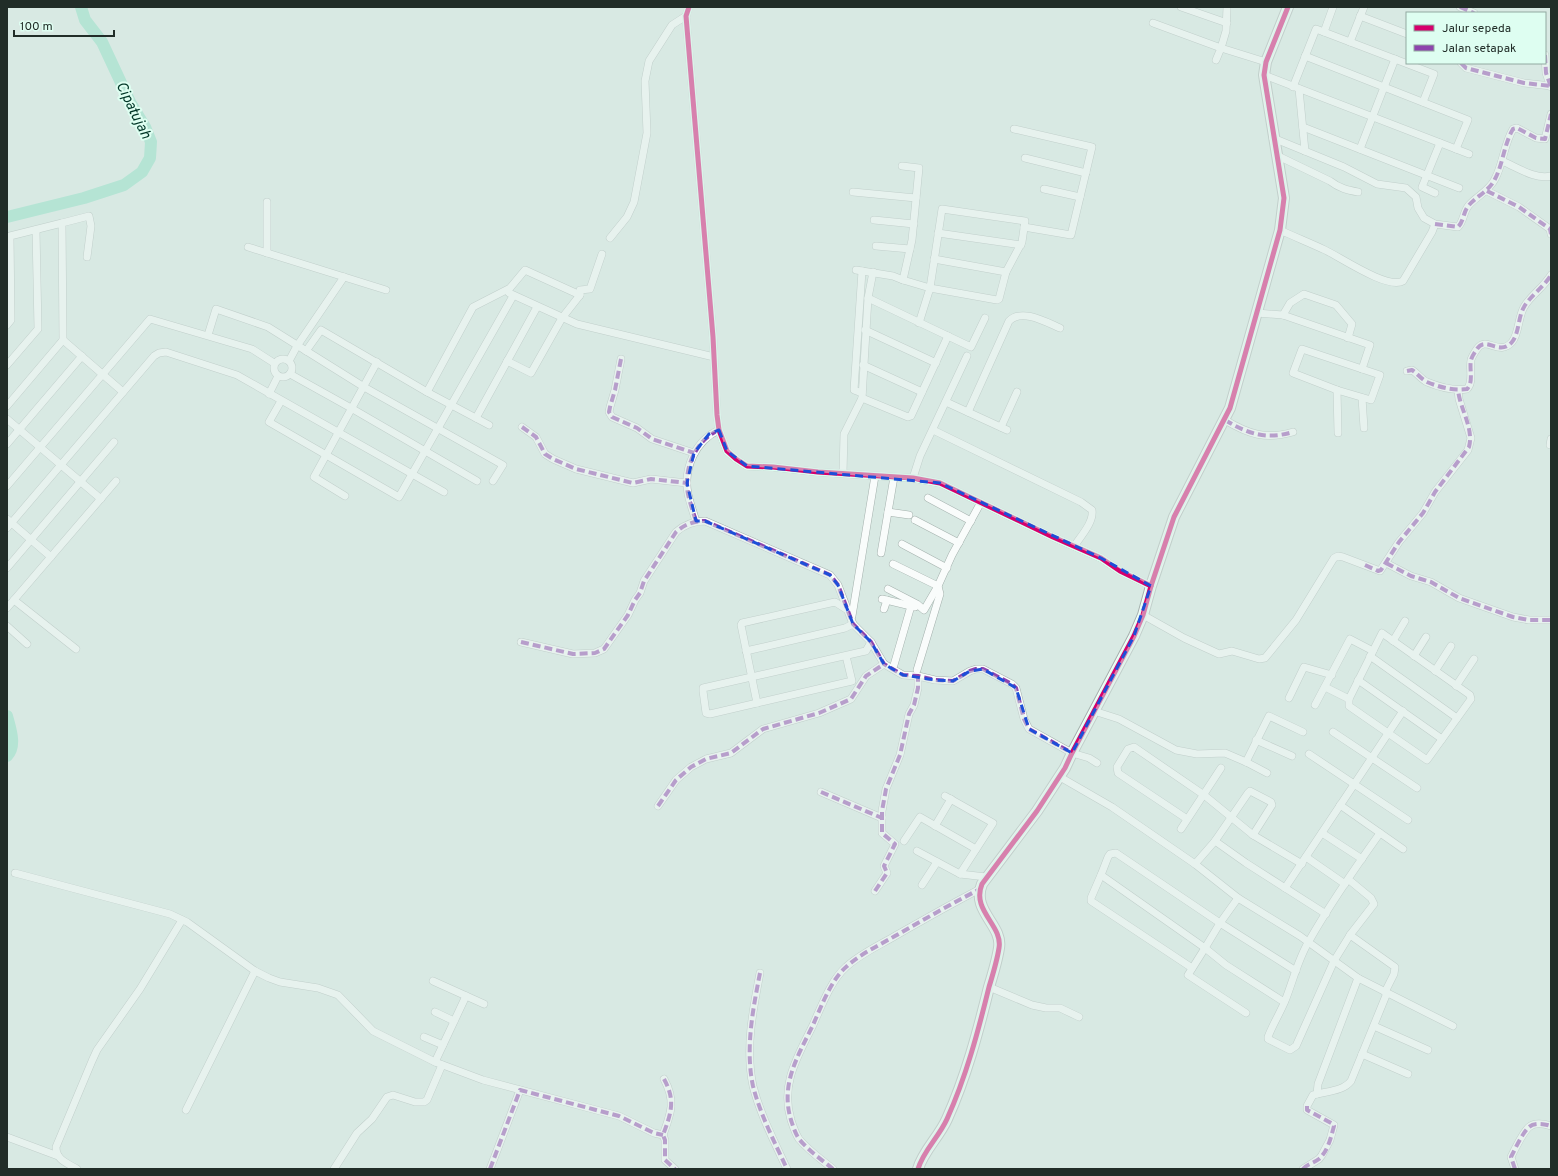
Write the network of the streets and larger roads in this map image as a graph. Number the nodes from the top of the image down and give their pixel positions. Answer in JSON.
{"nodes":[{"id":1,"x":689,"y":7,"type":"edge"},
{"id":2,"x":1181,"y":7,"type":"edge"},
{"id":3,"x":1227,"y":7,"type":"edge"},
{"id":4,"x":1288,"y":7,"type":"edge"},
{"id":5,"x":1334,"y":7,"type":"edge"},
{"id":6,"x":1364,"y":7,"type":"edge"},
{"id":7,"x":1460,"y":7,"type":"edge"},
{"id":8,"x":1472,"y":12,"type":"edge"},
{"id":9,"x":686,"y":16,"type":"junction"},
{"id":10,"x":1360,"y":16,"type":"junction"},
{"id":11,"x":1153,"y":23,"type":"dead end"},
{"id":12,"x":1227,"y":23,"type":"junction"},
{"id":13,"x":1324,"y":32,"type":"junction"},
{"id":14,"x":1406,"y":34,"type":"edge"},
{"id":15,"x":1350,"y":42,"type":"junction"},
{"id":16,"x":1221,"y":48,"type":"junction"},
{"id":17,"x":1305,"y":56,"type":"junction"},
{"id":18,"x":1395,"y":59,"type":"junction"},
{"id":19,"x":1216,"y":60,"type":"dead end"},
{"id":20,"x":1406,"y":60,"type":"edge"},
{"id":21,"x":1266,"y":62,"type":"junction"},
{"id":22,"x":1414,"y":64,"type":"edge"},
{"id":23,"x":1462,"y":64,"type":"edge"},
{"id":24,"x":1546,"y":64,"type":"edge"},
{"id":25,"x":1264,"y":75,"type":"junction"},
{"id":26,"x":1551,"y":86,"type":"edge"},
{"id":27,"x":1384,"y":87,"type":"junction"},
{"id":28,"x":1296,"y":88,"type":"junction"},
{"id":29,"x":1423,"y":102,"type":"junction"},
{"id":30,"x":1551,"y":114,"type":"edge"},
{"id":31,"x":1373,"y":117,"type":"junction"},
{"id":32,"x":1303,"y":126,"type":"junction"},
{"id":33,"x":1014,"y":129,"type":"dead end"},
{"id":34,"x":1274,"y":138,"type":"junction"},
{"id":35,"x":1440,"y":143,"type":"junction"},
{"id":36,"x":1360,"y":149,"type":"junction"},
{"id":37,"x":1456,"y":149,"type":"junction"},
{"id":38,"x":1305,"y":151,"type":"junction"},
{"id":39,"x":1469,"y":154,"type":"dead end"},
{"id":40,"x":1276,"y":155,"type":"junction"},
{"id":41,"x":1024,"y":158,"type":"dead end"},
{"id":42,"x":1502,"y":161,"type":"junction"},
{"id":43,"x":902,"y":166,"type":"dead end"},
{"id":44,"x":1086,"y":173,"type":"junction"},
{"id":45,"x":1427,"y":176,"type":"junction"},
{"id":46,"x":1551,"y":176,"type":"edge"},
{"id":47,"x":1459,"y":188,"type":"dead end"},
{"id":48,"x":1044,"y":189,"type":"dead end"},
{"id":49,"x":1487,"y":191,"type":"junction"},
{"id":50,"x":852,"y":192,"type":"dead end"},
{"id":51,"x":1358,"y":192,"type":"dead end"},
{"id":52,"x":1435,"y":193,"type":"dead end"},
{"id":53,"x":1080,"y":197,"type":"junction"},
{"id":54,"x":916,"y":198,"type":"junction"},
{"id":55,"x":267,"y":202,"type":"dead end"},
{"id":56,"x":874,"y":220,"type":"dead end"},
{"id":57,"x":62,"y":223,"type":"junction"},
{"id":58,"x":914,"y":224,"type":"junction"},
{"id":59,"x":1435,"y":224,"type":"junction"},
{"id":60,"x":1024,"y":228,"type":"junction"},
{"id":61,"x":36,"y":230,"type":"junction"},
{"id":62,"x":1280,"y":230,"type":"junction"},
{"id":63,"x":938,"y":233,"type":"junction"},
{"id":64,"x":1551,"y":234,"type":"edge"},
{"id":65,"x":610,"y":238,"type":"dead end"},
{"id":66,"x":1021,"y":245,"type":"junction"},
{"id":67,"x":876,"y":246,"type":"dead end"},
{"id":68,"x":248,"y":247,"type":"dead end"},
{"id":69,"x":910,"y":250,"type":"junction"},
{"id":70,"x":267,"y":253,"type":"junction"},
{"id":71,"x":602,"y":254,"type":"dead end"},
{"id":72,"x":87,"y":257,"type":"dead end"},
{"id":73,"x":934,"y":260,"type":"junction"},
{"id":74,"x":873,"y":272,"type":"junction"},
{"id":75,"x":1006,"y":272,"type":"junction"},
{"id":76,"x":1551,"y":274,"type":"edge"},
{"id":77,"x":344,"y":277,"type":"junction"},
{"id":78,"x":903,"y":280,"type":"junction"},
{"id":79,"x":930,"y":288,"type":"junction"},
{"id":80,"x":386,"y":290,"type":"dead end"},
{"id":81,"x":506,"y":291,"type":"junction"},
{"id":82,"x":580,"y":294,"type":"junction"},
{"id":83,"x":513,"y":296,"type":"junction"},
{"id":84,"x":868,"y":298,"type":"junction"},
{"id":85,"x":537,"y":307,"type":"junction"},
{"id":86,"x":1257,"y":313,"type":"junction"},
{"id":87,"x":1283,"y":315,"type":"junction"},
{"id":88,"x":562,"y":318,"type":"junction"},
{"id":89,"x":986,"y":318,"type":"dead end"},
{"id":90,"x":919,"y":323,"type":"junction"},
{"id":91,"x":7,"y":325,"type":"edge"},
{"id":92,"x":1060,"y":328,"type":"dead end"},
{"id":93,"x":866,"y":330,"type":"junction"},
{"id":94,"x":208,"y":335,"type":"junction"},
{"id":95,"x":948,"y":336,"type":"junction"},
{"id":96,"x":1348,"y":338,"type":"junction"},
{"id":97,"x":63,"y":340,"type":"junction"},
{"id":98,"x":297,"y":346,"type":"junction"},
{"id":99,"x":306,"y":351,"type":"junction"},
{"id":100,"x":82,"y":356,"type":"junction"},
{"id":101,"x":967,"y":356,"type":"dead end"},
{"id":102,"x":714,"y":357,"type":"junction"},
{"id":103,"x":621,"y":359,"type":"dead end"},
{"id":104,"x":289,"y":361,"type":"junction"},
{"id":105,"x":507,"y":361,"type":"junction"},
{"id":106,"x":377,"y":362,"type":"junction"},
{"id":107,"x":274,"y":363,"type":"junction"},
{"id":108,"x":936,"y":363,"type":"junction"},
{"id":109,"x":7,"y":365,"type":"edge"},
{"id":110,"x":863,"y":365,"type":"junction"},
{"id":111,"x":1362,"y":369,"type":"junction"},
{"id":112,"x":1407,"y":371,"type":"dead end"},
{"id":113,"x":103,"y":374,"type":"junction"},
{"id":114,"x":290,"y":374,"type":"junction"},
{"id":115,"x":278,"y":376,"type":"junction"},
{"id":116,"x":854,"y":381,"type":"junction"},
{"id":117,"x":863,"y":382,"type":"junction"},
{"id":118,"x":364,"y":387,"type":"junction"},
{"id":119,"x":1337,"y":390,"type":"junction"},
{"id":120,"x":1458,"y":390,"type":"junction"},
{"id":121,"x":123,"y":392,"type":"junction"},
{"id":122,"x":427,"y":392,"type":"junction"},
{"id":123,"x":922,"y":392,"type":"junction"},
{"id":124,"x":1017,"y":392,"type":"dead end"},
{"id":125,"x":268,"y":394,"type":"junction"},
{"id":126,"x":862,"y":395,"type":"junction"},
{"id":127,"x":1362,"y":398,"type":"junction"},
{"id":128,"x":281,"y":401,"type":"junction"},
{"id":129,"x":946,"y":402,"type":"junction"},
{"id":130,"x":451,"y":405,"type":"junction"},
{"id":131,"x":7,"y":406,"type":"edge"},
{"id":132,"x":351,"y":408,"type":"junction"},
{"id":133,"x":968,"y":412,"type":"junction"},
{"id":134,"x":476,"y":418,"type":"junction"},
{"id":135,"x":7,"y":419,"type":"edge"},
{"id":136,"x":1224,"y":420,"type":"junction"},
{"id":137,"x":489,"y":425,"type":"dead end"},
{"id":138,"x":522,"y":426,"type":"dead end"},
{"id":139,"x":1364,"y":428,"type":"dead end"},
{"id":140,"x":437,"y":429,"type":"junction"},
{"id":141,"x":19,"y":430,"type":"junction"},
{"id":142,"x":719,"y":430,"type":"junction"},
{"id":143,"x":932,"y":430,"type":"junction"},
{"id":144,"x":339,"y":432,"type":"junction"},
{"id":145,"x":1293,"y":432,"type":"dead end"},
{"id":146,"x":1338,"y":433,"type":"dead end"},
{"id":147,"x":114,"y":442,"type":"dead end"},
{"id":148,"x":7,"y":444,"type":"edge"},
{"id":149,"x":40,"y":447,"type":"junction"},
{"id":150,"x":424,"y":452,"type":"junction"},
{"id":151,"x":694,"y":452,"type":"junction"},
{"id":152,"x":326,"y":455,"type":"junction"},
{"id":153,"x":61,"y":465,"type":"junction"},
{"id":154,"x":412,"y":473,"type":"junction"},
{"id":155,"x":843,"y":473,"type":"junction"},
{"id":156,"x":876,"y":476,"type":"junction"},
{"id":157,"x":894,"y":477,"type":"junction"},
{"id":158,"x":913,"y":478,"type":"junction"},
{"id":159,"x":477,"y":481,"type":"dead end"},
{"id":160,"x":494,"y":481,"type":"dead end"},
{"id":161,"x":81,"y":482,"type":"junction"},
{"id":162,"x":116,"y":482,"type":"dead end"},
{"id":163,"x":687,"y":483,"type":"junction"},
{"id":164,"x":7,"y":486,"type":"edge"},
{"id":165,"x":444,"y":492,"type":"dead end"},
{"id":166,"x":345,"y":496,"type":"dead end"},
{"id":167,"x":928,"y":498,"type":"dead end"},
{"id":168,"x":101,"y":499,"type":"junction"},
{"id":169,"x":980,"y":504,"type":"junction"},
{"id":170,"x":888,"y":512,"type":"junction"},
{"id":171,"x":909,"y":515,"type":"dead end"},
{"id":172,"x":916,"y":520,"type":"dead end"},
{"id":173,"x":696,"y":521,"type":"junction"},
{"id":174,"x":971,"y":521,"type":"junction"},
{"id":175,"x":8,"y":523,"type":"edge"},
{"id":176,"x":31,"y":540,"type":"junction"},
{"id":177,"x":958,"y":543,"type":"junction"},
{"id":178,"x":902,"y":544,"type":"dead end"},
{"id":179,"x":1075,"y":546,"type":"junction"},
{"id":180,"x":881,"y":553,"type":"dead end"},
{"id":181,"x":51,"y":557,"type":"junction"},
{"id":182,"x":1386,"y":563,"type":"junction"},
{"id":183,"x":893,"y":564,"type":"dead end"},
{"id":184,"x":7,"y":568,"type":"edge"},
{"id":185,"x":947,"y":568,"type":"junction"},
{"id":186,"x":938,"y":586,"type":"junction"},
{"id":187,"x":1151,"y":586,"type":"junction"},
{"id":188,"x":888,"y":589,"type":"dead end"},
{"id":189,"x":14,"y":600,"type":"junction"},
{"id":190,"x":911,"y":606,"type":"junction"},
{"id":191,"x":7,"y":608,"type":"edge"},
{"id":192,"x":884,"y":610,"type":"dead end"},
{"id":193,"x":924,"y":610,"type":"junction"},
{"id":194,"x":849,"y":611,"type":"junction"},
{"id":195,"x":934,"y":612,"type":"junction"},
{"id":196,"x":1144,"y":615,"type":"junction"},
{"id":197,"x":1551,"y":620,"type":"edge"},
{"id":198,"x":1405,"y":621,"type":"dead end"},
{"id":199,"x":852,"y":622,"type":"junction"},
{"id":200,"x":7,"y":626,"type":"edge"},
{"id":201,"x":1426,"y":636,"type":"dead end"},
{"id":202,"x":1393,"y":641,"type":"junction"},
{"id":203,"x":521,"y":642,"type":"dead end"},
{"id":204,"x":871,"y":642,"type":"junction"},
{"id":205,"x":27,"y":644,"type":"dead end"},
{"id":206,"x":1451,"y":646,"type":"dead end"},
{"id":207,"x":76,"y":649,"type":"dead end"},
{"id":208,"x":746,"y":651,"type":"junction"},
{"id":209,"x":1372,"y":653,"type":"junction"},
{"id":210,"x":846,"y":656,"type":"junction"},
{"id":211,"x":1414,"y":656,"type":"junction"},
{"id":212,"x":1474,"y":659,"type":"dead end"},
{"id":213,"x":884,"y":664,"type":"junction"},
{"id":214,"x":894,"y":665,"type":"dead end"},
{"id":215,"x":1435,"y":671,"type":"junction"},
{"id":216,"x":918,"y":673,"type":"junction"},
{"id":217,"x":1332,"y":675,"type":"junction"},
{"id":218,"x":752,"y":677,"type":"junction"},
{"id":219,"x":1358,"y":680,"type":"junction"},
{"id":220,"x":1456,"y":686,"type":"junction"},
{"id":221,"x":1325,"y":687,"type":"junction"},
{"id":222,"x":1289,"y":698,"type":"dead end"},
{"id":223,"x":1349,"y":699,"type":"junction"},
{"id":224,"x":757,"y":703,"type":"junction"},
{"id":225,"x":1315,"y":705,"type":"dead end"},
{"id":226,"x":1094,"y":711,"type":"junction"},
{"id":227,"x":1403,"y":711,"type":"junction"},
{"id":228,"x":1457,"y":718,"type":"junction"},
{"id":229,"x":1303,"y":732,"type":"dead end"},
{"id":230,"x":1333,"y":732,"type":"dead end"},
{"id":231,"x":1388,"y":734,"type":"junction"},
{"id":232,"x":1442,"y":739,"type":"junction"},
{"id":233,"x":1256,"y":740,"type":"junction"},
{"id":234,"x":1072,"y":753,"type":"junction"},
{"id":235,"x":1309,"y":754,"type":"dead end"},
{"id":236,"x":1292,"y":756,"type":"dead end"},
{"id":237,"x":1372,"y":758,"type":"junction"},
{"id":238,"x":1246,"y":762,"type":"junction"},
{"id":239,"x":1097,"y":763,"type":"dead end"},
{"id":240,"x":1221,"y":768,"type":"dead end"},
{"id":241,"x":1267,"y":773,"type":"dead end"},
{"id":242,"x":1060,"y":777,"type":"junction"},
{"id":243,"x":1354,"y":784,"type":"junction"},
{"id":244,"x":1418,"y":788,"type":"dead end"},
{"id":245,"x":821,"y":792,"type":"dead end"},
{"id":246,"x":1204,"y":795,"type":"junction"},
{"id":247,"x":658,"y":806,"type":"dead end"},
{"id":248,"x":1340,"y":806,"type":"junction"},
{"id":249,"x":882,"y":818,"type":"junction"},
{"id":250,"x":1231,"y":818,"type":"junction"},
{"id":251,"x":1187,"y":819,"type":"junction"},
{"id":252,"x":1408,"y":820,"type":"dead end"},
{"id":253,"x":935,"y":826,"type":"junction"},
{"id":254,"x":1181,"y":829,"type":"dead end"},
{"id":255,"x":1322,"y":833,"type":"junction"},
{"id":256,"x":1380,"y":833,"type":"junction"},
{"id":257,"x":1253,"y":835,"type":"junction"},
{"id":258,"x":1215,"y":841,"type":"junction"},
{"id":259,"x":904,"y":842,"type":"dead end"},
{"id":260,"x":976,"y":849,"type":"junction"},
{"id":261,"x":1403,"y":849,"type":"dead end"},
{"id":262,"x":918,"y":851,"type":"dead end"},
{"id":263,"x":1362,"y":858,"type":"junction"},
{"id":264,"x":1304,"y":860,"type":"junction"},
{"id":265,"x":938,"y":862,"type":"junction"},
{"id":266,"x":1195,"y":864,"type":"junction"},
{"id":267,"x":15,"y":873,"type":"dead end"},
{"id":268,"x":960,"y":874,"type":"junction"},
{"id":269,"x":1101,"y":874,"type":"junction"},
{"id":270,"x":986,"y":877,"type":"junction"},
{"id":271,"x":1347,"y":882,"type":"junction"},
{"id":272,"x":922,"y":885,"type":"dead end"},
{"id":273,"x":1285,"y":888,"type":"junction"},
{"id":274,"x":980,"y":889,"type":"junction"},
{"id":275,"x":876,"y":891,"type":"dead end"},
{"id":276,"x":1238,"y":898,"type":"junction"},
{"id":277,"x":1326,"y":914,"type":"junction"},
{"id":278,"x":182,"y":920,"type":"junction"},
{"id":279,"x":1220,"y":923,"type":"junction"},
{"id":280,"x":1350,"y":936,"type":"junction"},
{"id":281,"x":1308,"y":942,"type":"junction"},
{"id":282,"x":1205,"y":948,"type":"junction"},
{"id":283,"x":1334,"y":961,"type":"junction"},
{"id":284,"x":1192,"y":968,"type":"junction"},
{"id":285,"x":255,"y":971,"type":"junction"},
{"id":286,"x":1296,"y":971,"type":"junction"},
{"id":287,"x":760,"y":973,"type":"dead end"},
{"id":288,"x":1358,"y":978,"type":"junction"},
{"id":289,"x":433,"y":981,"type":"dead end"},
{"id":290,"x":989,"y":987,"type":"junction"},
{"id":291,"x":1386,"y":993,"type":"junction"},
{"id":292,"x":466,"y":996,"type":"junction"},
{"id":293,"x":1284,"y":1002,"type":"junction"},
{"id":294,"x":484,"y":1004,"type":"dead end"},
{"id":295,"x":435,"y":1012,"type":"dead end"},
{"id":296,"x":1246,"y":1013,"type":"dead end"},
{"id":297,"x":1079,"y":1017,"type":"dead end"},
{"id":298,"x":454,"y":1021,"type":"junction"},
{"id":299,"x":1374,"y":1026,"type":"junction"},
{"id":300,"x":1453,"y":1026,"type":"dead end"},
{"id":301,"x":424,"y":1037,"type":"dead end"},
{"id":302,"x":443,"y":1046,"type":"junction"},
{"id":303,"x":1428,"y":1050,"type":"dead end"},
{"id":304,"x":1362,"y":1054,"type":"junction"},
{"id":305,"x":439,"y":1064,"type":"junction"},
{"id":306,"x":1408,"y":1074,"type":"dead end"},
{"id":307,"x":664,"y":1079,"type":"dead end"},
{"id":308,"x":520,"y":1090,"type":"junction"},
{"id":309,"x":1317,"y":1094,"type":"junction"},
{"id":310,"x":186,"y":1110,"type":"dead end"},
{"id":311,"x":1551,"y":1126,"type":"edge"},
{"id":312,"x":663,"y":1135,"type":"junction"},
{"id":313,"x":7,"y":1137,"type":"edge"},
{"id":314,"x":58,"y":1156,"type":"junction"},
{"id":315,"x":77,"y":1169,"type":"edge"},
{"id":316,"x":334,"y":1169,"type":"edge"},
{"id":317,"x":490,"y":1169,"type":"edge"},
{"id":318,"x":676,"y":1169,"type":"edge"},
{"id":319,"x":787,"y":1169,"type":"edge"},
{"id":320,"x":833,"y":1169,"type":"edge"},
{"id":321,"x":918,"y":1169,"type":"edge"},
{"id":322,"x":1303,"y":1169,"type":"edge"},
{"id":323,"x":1514,"y":1169,"type":"edge"}],
"edges":[{"from":1,"to":9,"type":"street"},
{"from":2,"to":12,"type":"street"},
{"from":3,"to":12,"type":"street"},
{"from":4,"to":21,"type":"street"},
{"from":5,"to":13,"type":"street"},
{"from":6,"to":10,"type":"street"},
{"from":7,"to":8,"type":"street"},
{"from":9,"to":65,"type":"street"},
{"from":9,"to":102,"type":"street"},
{"from":10,"to":14,"type":"street"},
{"from":10,"to":15,"type":"street"},
{"from":11,"to":16,"type":"street"},
{"from":12,"to":16,"type":"street"},
{"from":13,"to":15,"type":"street"},
{"from":13,"to":17,"type":"street"},
{"from":15,"to":18,"type":"street"},
{"from":16,"to":19,"type":"street"},
{"from":16,"to":21,"type":"street"},
{"from":17,"to":27,"type":"street"},
{"from":17,"to":28,"type":"street"},
{"from":18,"to":20,"type":"street"},
{"from":18,"to":27,"type":"street"},
{"from":21,"to":25,"type":"street"},
{"from":22,"to":29,"type":"street"},
{"from":23,"to":26,"type":"street"},
{"from":24,"to":26,"type":"street"},
{"from":25,"to":28,"type":"street"},
{"from":25,"to":34,"type":"street"},
{"from":27,"to":29,"type":"street"},
{"from":27,"to":31,"type":"street"},
{"from":28,"to":31,"type":"street"},
{"from":28,"to":32,"type":"street"},
{"from":29,"to":37,"type":"street"},
{"from":30,"to":42,"type":"street"},
{"from":31,"to":35,"type":"street"},
{"from":31,"to":36,"type":"street"},
{"from":32,"to":36,"type":"street"},
{"from":32,"to":38,"type":"street"},
{"from":33,"to":44,"type":"street"},
{"from":34,"to":38,"type":"street"},
{"from":34,"to":40,"type":"street"},
{"from":35,"to":37,"type":"street"},
{"from":35,"to":45,"type":"street"},
{"from":36,"to":45,"type":"street"},
{"from":37,"to":39,"type":"street"},
{"from":38,"to":59,"type":"street"},
{"from":40,"to":51,"type":"street"},
{"from":40,"to":62,"type":"street"},
{"from":41,"to":44,"type":"street"},
{"from":42,"to":46,"type":"street"},
{"from":42,"to":49,"type":"street"},
{"from":43,"to":54,"type":"street"},
{"from":44,"to":53,"type":"street"},
{"from":45,"to":47,"type":"street"},
{"from":45,"to":52,"type":"street"},
{"from":48,"to":53,"type":"street"},
{"from":49,"to":59,"type":"street"},
{"from":49,"to":64,"type":"street"},
{"from":50,"to":54,"type":"street"},
{"from":53,"to":60,"type":"street"},
{"from":54,"to":58,"type":"street"},
{"from":55,"to":70,"type":"street"},
{"from":56,"to":58,"type":"street"},
{"from":57,"to":61,"type":"street"},
{"from":57,"to":72,"type":"street"},
{"from":57,"to":97,"type":"street"},
{"from":58,"to":69,"type":"street"},
{"from":59,"to":62,"type":"street"},
{"from":60,"to":63,"type":"street"},
{"from":60,"to":66,"type":"street"},
{"from":61,"to":91,"type":"street"},
{"from":61,"to":109,"type":"street"},
{"from":62,"to":86,"type":"street"},
{"from":63,"to":66,"type":"street"},
{"from":63,"to":73,"type":"street"},
{"from":66,"to":75,"type":"street"},
{"from":67,"to":69,"type":"street"},
{"from":68,"to":70,"type":"street"},
{"from":69,"to":78,"type":"street"},
{"from":70,"to":77,"type":"street"},
{"from":71,"to":82,"type":"street"},
{"from":73,"to":75,"type":"street"},
{"from":73,"to":79,"type":"street"},
{"from":74,"to":78,"type":"street"},
{"from":74,"to":84,"type":"street"},
{"from":74,"to":116,"type":"street"},
{"from":75,"to":79,"type":"street"},
{"from":76,"to":120,"type":"street"},
{"from":77,"to":80,"type":"street"},
{"from":77,"to":98,"type":"street"},
{"from":78,"to":79,"type":"street"},
{"from":79,"to":90,"type":"street"},
{"from":81,"to":82,"type":"street"},
{"from":81,"to":83,"type":"street"},
{"from":81,"to":122,"type":"street"},
{"from":82,"to":88,"type":"street"},
{"from":83,"to":85,"type":"street"},
{"from":83,"to":130,"type":"street"},
{"from":84,"to":90,"type":"street"},
{"from":84,"to":93,"type":"street"},
{"from":85,"to":88,"type":"street"},
{"from":85,"to":105,"type":"street"},
{"from":86,"to":87,"type":"street"},
{"from":86,"to":136,"type":"street"},
{"from":87,"to":96,"type":"street"},
{"from":87,"to":96,"type":"street"},
{"from":88,"to":102,"type":"street"},
{"from":88,"to":105,"type":"street"},
{"from":89,"to":95,"type":"street"},
{"from":90,"to":95,"type":"street"},
{"from":92,"to":133,"type":"street"},
{"from":93,"to":108,"type":"street"},
{"from":93,"to":110,"type":"street"},
{"from":94,"to":98,"type":"street"},
{"from":94,"to":107,"type":"street"},
{"from":94,"to":113,"type":"street"},
{"from":95,"to":108,"type":"street"},
{"from":96,"to":111,"type":"street"},
{"from":97,"to":100,"type":"street"},
{"from":97,"to":131,"type":"street"},
{"from":98,"to":99,"type":"street"},
{"from":98,"to":104,"type":"street"},
{"from":99,"to":106,"type":"street"},
{"from":99,"to":118,"type":"street"},
{"from":100,"to":113,"type":"street"},
{"from":100,"to":141,"type":"street"},
{"from":101,"to":129,"type":"street"},
{"from":102,"to":142,"type":"street"},
{"from":103,"to":151,"type":"street"},
{"from":104,"to":107,"type":"street"},
{"from":104,"to":114,"type":"street"},
{"from":105,"to":134,"type":"street"},
{"from":106,"to":118,"type":"street"},
{"from":106,"to":122,"type":"street"},
{"from":107,"to":115,"type":"street"},
{"from":108,"to":123,"type":"street"},
{"from":110,"to":117,"type":"street"},
{"from":110,"to":123,"type":"street"},
{"from":111,"to":119,"type":"street"},
{"from":111,"to":127,"type":"street"},
{"from":112,"to":120,"type":"street"},
{"from":113,"to":121,"type":"street"},
{"from":113,"to":149,"type":"street"},
{"from":114,"to":115,"type":"street"},
{"from":114,"to":132,"type":"street"},
{"from":115,"to":125,"type":"street"},
{"from":116,"to":117,"type":"street"},
{"from":116,"to":126,"type":"street"},
{"from":117,"to":126,"type":"street"},
{"from":118,"to":132,"type":"street"},
{"from":118,"to":140,"type":"street"},
{"from":119,"to":127,"type":"street"},
{"from":119,"to":146,"type":"street"},
{"from":120,"to":182,"type":"street"},
{"from":121,"to":125,"type":"street"},
{"from":121,"to":153,"type":"street"},
{"from":122,"to":130,"type":"street"},
{"from":123,"to":126,"type":"street"},
{"from":124,"to":133,"type":"street"},
{"from":125,"to":128,"type":"street"},
{"from":126,"to":155,"type":"street"},
{"from":127,"to":139,"type":"street"},
{"from":128,"to":144,"type":"street"},
{"from":128,"to":152,"type":"street"},
{"from":129,"to":133,"type":"street"},
{"from":129,"to":143,"type":"street"},
{"from":130,"to":134,"type":"street"},
{"from":130,"to":140,"type":"street"},
{"from":132,"to":144,"type":"street"},
{"from":132,"to":150,"type":"street"},
{"from":134,"to":137,"type":"street"},
{"from":135,"to":141,"type":"street"},
{"from":136,"to":145,"type":"street"},
{"from":136,"to":187,"type":"street"},
{"from":138,"to":163,"type":"street"},
{"from":140,"to":150,"type":"street"},
{"from":140,"to":160,"type":"street"},
{"from":141,"to":148,"type":"street"},
{"from":141,"to":149,"type":"street"},
{"from":142,"to":151,"type":"street"},
{"from":142,"to":155,"type":"street"},
{"from":143,"to":158,"type":"street"},
{"from":143,"to":179,"type":"street"},
{"from":144,"to":152,"type":"street"},
{"from":144,"to":154,"type":"street"},
{"from":147,"to":161,"type":"street"},
{"from":149,"to":153,"type":"street"},
{"from":149,"to":164,"type":"street"},
{"from":150,"to":154,"type":"street"},
{"from":150,"to":159,"type":"street"},
{"from":151,"to":163,"type":"street"},
{"from":152,"to":154,"type":"street"},
{"from":152,"to":166,"type":"street"},
{"from":153,"to":161,"type":"street"},
{"from":153,"to":175,"type":"street"},
{"from":154,"to":165,"type":"street"},
{"from":155,"to":156,"type":"street"},
{"from":156,"to":157,"type":"street"},
{"from":156,"to":199,"type":"street"},
{"from":157,"to":158,"type":"street"},
{"from":157,"to":170,"type":"street"},
{"from":158,"to":169,"type":"street"},
{"from":161,"to":168,"type":"street"},
{"from":161,"to":176,"type":"street"},
{"from":162,"to":168,"type":"street"},
{"from":163,"to":173,"type":"street"},
{"from":167,"to":174,"type":"street"},
{"from":168,"to":181,"type":"street"},
{"from":169,"to":174,"type":"street"},
{"from":169,"to":179,"type":"street"},
{"from":170,"to":171,"type":"street"},
{"from":170,"to":180,"type":"street"},
{"from":172,"to":177,"type":"street"},
{"from":173,"to":194,"type":"street"},
{"from":173,"to":203,"type":"street"},
{"from":174,"to":177,"type":"street"},
{"from":175,"to":176,"type":"street"},
{"from":176,"to":181,"type":"street"},
{"from":176,"to":184,"type":"street"},
{"from":177,"to":185,"type":"street"},
{"from":178,"to":185,"type":"street"},
{"from":179,"to":187,"type":"street"},
{"from":181,"to":189,"type":"street"},
{"from":182,"to":196,"type":"street"},
{"from":182,"to":197,"type":"street"},
{"from":183,"to":186,"type":"street"},
{"from":185,"to":186,"type":"street"},
{"from":186,"to":193,"type":"street"},
{"from":186,"to":195,"type":"street"},
{"from":187,"to":196,"type":"street"},
{"from":188,"to":193,"type":"street"},
{"from":189,"to":191,"type":"street"},
{"from":189,"to":207,"type":"street"},
{"from":190,"to":192,"type":"street"},
{"from":190,"to":193,"type":"street"},
{"from":190,"to":214,"type":"street"},
{"from":193,"to":195,"type":"street"},
{"from":194,"to":199,"type":"street"},
{"from":194,"to":208,"type":"street"},
{"from":195,"to":216,"type":"street"},
{"from":196,"to":226,"type":"street"},
{"from":198,"to":202,"type":"street"},
{"from":199,"to":204,"type":"street"},
{"from":199,"to":208,"type":"street"},
{"from":200,"to":205,"type":"street"},
{"from":201,"to":211,"type":"street"},
{"from":202,"to":209,"type":"street"},
{"from":202,"to":211,"type":"street"},
{"from":204,"to":210,"type":"street"},
{"from":204,"to":213,"type":"street"},
{"from":206,"to":215,"type":"street"},
{"from":208,"to":218,"type":"street"},
{"from":209,"to":217,"type":"street"},
{"from":209,"to":219,"type":"street"},
{"from":209,"to":228,"type":"street"},
{"from":210,"to":218,"type":"street"},
{"from":210,"to":224,"type":"street"},
{"from":211,"to":215,"type":"street"},
{"from":212,"to":220,"type":"street"},
{"from":213,"to":216,"type":"street"},
{"from":213,"to":247,"type":"street"},
{"from":215,"to":220,"type":"street"},
{"from":216,"to":234,"type":"street"},
{"from":216,"to":249,"type":"street"},
{"from":217,"to":221,"type":"street"},
{"from":217,"to":222,"type":"street"},
{"from":218,"to":224,"type":"street"},
{"from":218,"to":224,"type":"street"},
{"from":219,"to":223,"type":"street"},
{"from":219,"to":227,"type":"street"},
{"from":220,"to":228,"type":"street"},
{"from":221,"to":223,"type":"street"},
{"from":221,"to":225,"type":"street"},
{"from":223,"to":231,"type":"street"},
{"from":226,"to":234,"type":"street"},
{"from":226,"to":238,"type":"street"},
{"from":227,"to":231,"type":"street"},
{"from":227,"to":232,"type":"street"},
{"from":228,"to":232,"type":"street"},
{"from":229,"to":233,"type":"street"},
{"from":230,"to":237,"type":"street"},
{"from":231,"to":232,"type":"street"},
{"from":231,"to":237,"type":"street"},
{"from":233,"to":236,"type":"street"},
{"from":233,"to":238,"type":"street"},
{"from":234,"to":239,"type":"street"},
{"from":234,"to":242,"type":"street"},
{"from":235,"to":243,"type":"street"},
{"from":237,"to":243,"type":"street"},
{"from":237,"to":244,"type":"street"},
{"from":238,"to":241,"type":"street"},
{"from":240,"to":246,"type":"street"},
{"from":242,"to":266,"type":"street"},
{"from":242,"to":270,"type":"street"},
{"from":243,"to":248,"type":"street"},
{"from":243,"to":252,"type":"street"},
{"from":245,"to":249,"type":"street"},
{"from":246,"to":250,"type":"street"},
{"from":246,"to":251,"type":"street"},
{"from":246,"to":251,"type":"street"},
{"from":248,"to":255,"type":"street"},
{"from":248,"to":256,"type":"street"},
{"from":249,"to":275,"type":"street"},
{"from":250,"to":257,"type":"street"},
{"from":250,"to":257,"type":"street"},
{"from":250,"to":258,"type":"street"},
{"from":251,"to":254,"type":"street"},
{"from":253,"to":259,"type":"street"},
{"from":253,"to":260,"type":"street"},
{"from":253,"to":260,"type":"street"},
{"from":255,"to":263,"type":"street"},
{"from":255,"to":264,"type":"street"},
{"from":256,"to":261,"type":"street"},
{"from":256,"to":263,"type":"street"},
{"from":257,"to":264,"type":"street"},
{"from":258,"to":266,"type":"street"},
{"from":258,"to":273,"type":"street"},
{"from":260,"to":268,"type":"street"},
{"from":262,"to":265,"type":"street"},
{"from":263,"to":271,"type":"street"},
{"from":264,"to":271,"type":"street"},
{"from":264,"to":273,"type":"street"},
{"from":265,"to":268,"type":"street"},
{"from":265,"to":272,"type":"street"},
{"from":266,"to":276,"type":"street"},
{"from":267,"to":278,"type":"street"},
{"from":268,"to":270,"type":"street"},
{"from":269,"to":279,"type":"street"},
{"from":269,"to":282,"type":"street"},
{"from":269,"to":284,"type":"street"},
{"from":270,"to":274,"type":"street"},
{"from":271,"to":277,"type":"street"},
{"from":271,"to":280,"type":"street"},
{"from":273,"to":277,"type":"street"},
{"from":274,"to":290,"type":"street"},
{"from":274,"to":320,"type":"street"},
{"from":276,"to":279,"type":"street"},
{"from":276,"to":281,"type":"street"},
{"from":277,"to":281,"type":"street"},
{"from":278,"to":285,"type":"street"},
{"from":278,"to":314,"type":"street"},
{"from":279,"to":282,"type":"street"},
{"from":279,"to":286,"type":"street"},
{"from":280,"to":283,"type":"street"},
{"from":280,"to":291,"type":"street"},
{"from":281,"to":283,"type":"street"},
{"from":281,"to":286,"type":"street"},
{"from":282,"to":284,"type":"street"},
{"from":282,"to":293,"type":"street"},
{"from":283,"to":288,"type":"street"},
{"from":283,"to":293,"type":"street"},
{"from":284,"to":296,"type":"street"},
{"from":285,"to":305,"type":"street"},
{"from":285,"to":310,"type":"street"},
{"from":286,"to":293,"type":"street"},
{"from":287,"to":319,"type":"street"},
{"from":288,"to":291,"type":"street"},
{"from":288,"to":309,"type":"street"},
{"from":289,"to":292,"type":"street"},
{"from":290,"to":297,"type":"street"},
{"from":290,"to":321,"type":"street"},
{"from":291,"to":299,"type":"street"},
{"from":291,"to":300,"type":"street"},
{"from":292,"to":294,"type":"street"},
{"from":292,"to":298,"type":"street"},
{"from":295,"to":298,"type":"street"},
{"from":298,"to":302,"type":"street"},
{"from":299,"to":303,"type":"street"},
{"from":299,"to":304,"type":"street"},
{"from":301,"to":302,"type":"street"},
{"from":302,"to":305,"type":"street"},
{"from":304,"to":306,"type":"street"},
{"from":304,"to":309,"type":"street"},
{"from":305,"to":308,"type":"street"},
{"from":305,"to":316,"type":"street"},
{"from":307,"to":312,"type":"street"},
{"from":308,"to":312,"type":"street"},
{"from":308,"to":317,"type":"street"},
{"from":309,"to":322,"type":"street"},
{"from":311,"to":323,"type":"street"},
{"from":312,"to":318,"type":"street"},
{"from":313,"to":314,"type":"street"},
{"from":314,"to":315,"type":"street"}]}
